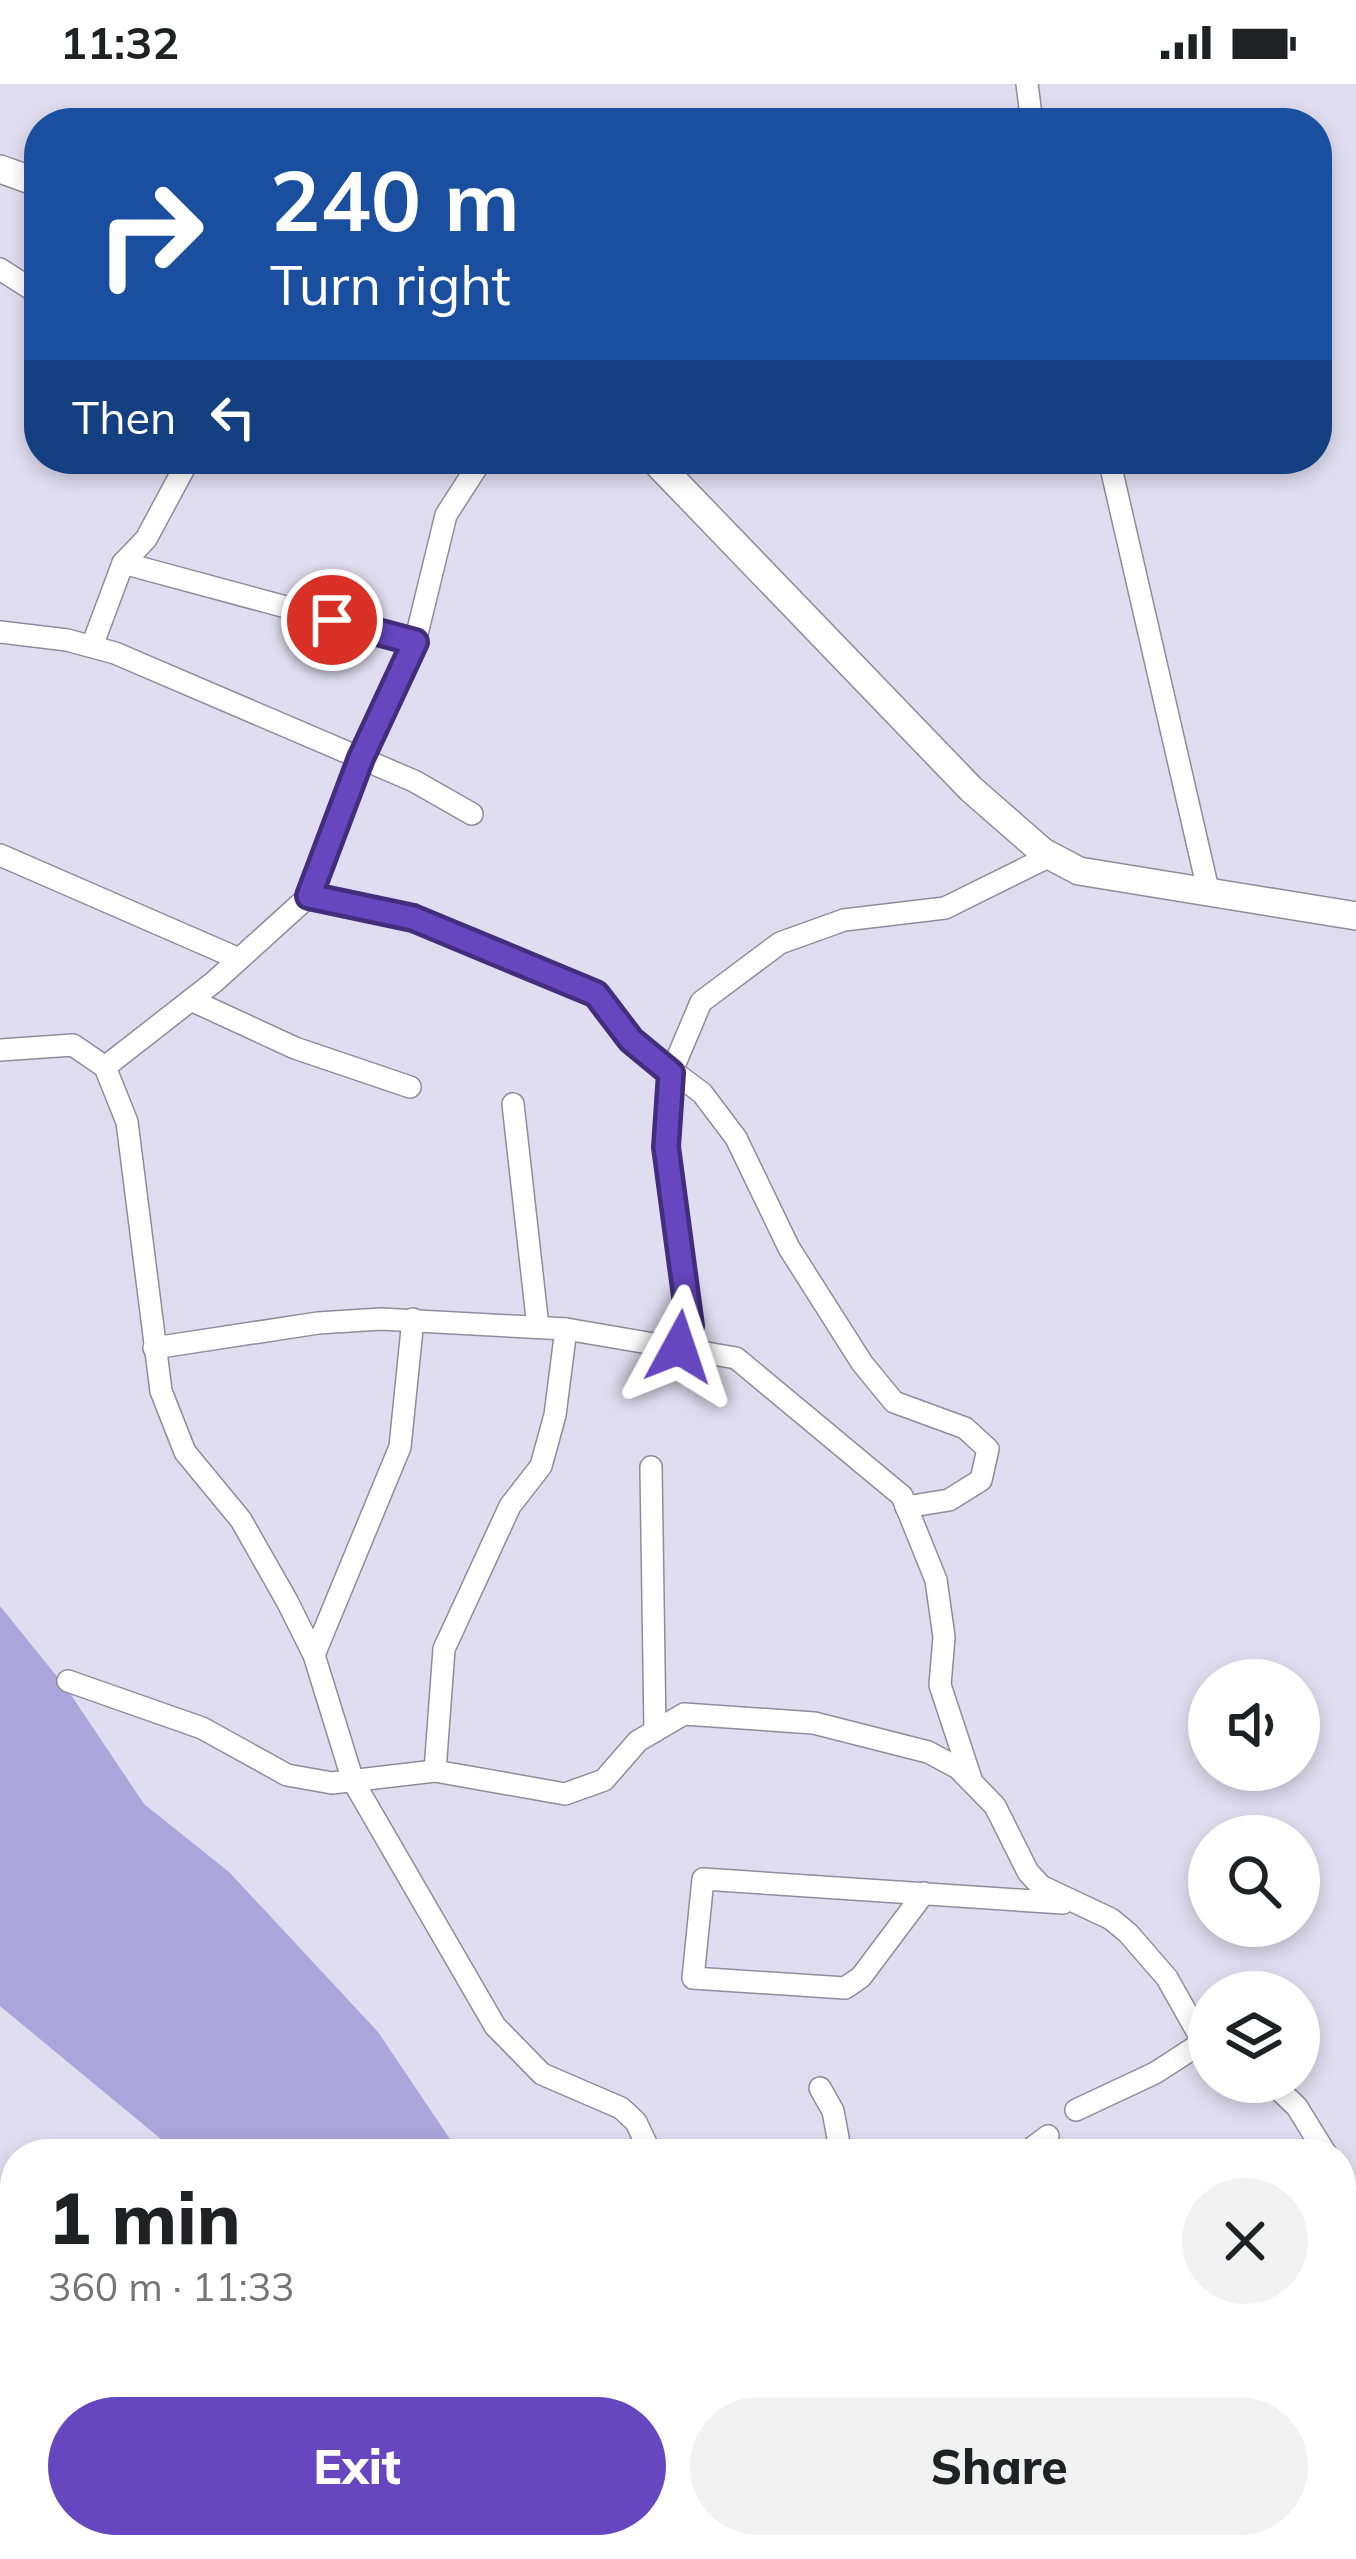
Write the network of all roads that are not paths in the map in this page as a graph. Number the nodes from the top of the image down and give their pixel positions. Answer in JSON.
{"nodes":[{"id":1,"x":180,"y":474,"type":"edge"},
{"id":2,"x":472,"y":474,"type":"edge"},
{"id":3,"x":667,"y":474,"type":"edge"},
{"id":4,"x":1112,"y":474,"type":"edge"},
{"id":5,"x":123,"y":563,"type":"junction"},
{"id":6,"x":0,"y":632,"type":"edge"},
{"id":7,"x":415,"y":642,"type":"junction"},
{"id":8,"x":92,"y":646,"type":"junction"},
{"id":9,"x":361,"y":758,"type":"junction"},
{"id":10,"x":472,"y":814,"type":"dead end"},
{"id":11,"x":0,"y":855,"type":"edge"},
{"id":12,"x":1050,"y":856,"type":"junction"},
{"id":13,"x":1209,"y":894,"type":"junction"},
{"id":14,"x":309,"y":896,"type":"junction"},
{"id":15,"x":1356,"y":916,"type":"edge"},
{"id":16,"x":239,"y":958,"type":"junction"},
{"id":17,"x":191,"y":1000,"type":"junction"},
{"id":18,"x":0,"y":1050,"type":"edge"},
{"id":19,"x":105,"y":1067,"type":"junction"},
{"id":20,"x":671,"y":1073,"type":"junction"},
{"id":21,"x":410,"y":1087,"type":"dead end"},
{"id":22,"x":513,"y":1104,"type":"dead end"},
{"id":23,"x":413,"y":1319,"type":"junction"},
{"id":24,"x":538,"y":1327,"type":"junction"},
{"id":25,"x":566,"y":1329,"type":"junction"},
{"id":26,"x":679,"y":1347,"type":"junction"},
{"id":27,"x":154,"y":1348,"type":"junction"},
{"id":28,"x":651,"y":1467,"type":"dead end"},
{"id":29,"x":906,"y":1507,"type":"junction"},
{"id":30,"x":314,"y":1654,"type":"junction"},
{"id":31,"x":68,"y":1681,"type":"dead end"},
{"id":32,"x":655,"y":1731,"type":"junction"},
{"id":33,"x":435,"y":1771,"type":"junction"},
{"id":34,"x":971,"y":1779,"type":"junction"},
{"id":35,"x":353,"y":1780,"type":"junction"},
{"id":36,"x":924,"y":1893,"type":"junction"},
{"id":37,"x":1073,"y":1904,"type":"junction"},
{"id":38,"x":1188,"y":2012,"type":"edge"},
{"id":39,"x":1188,"y":2053,"type":"edge"},
{"id":40,"x":820,"y":2088,"type":"dead end"},
{"id":41,"x":1293,"y":2103,"type":"edge"},
{"id":42,"x":1076,"y":2110,"type":"dead end"},
{"id":43,"x":1048,"y":2136,"type":"dead end"},
{"id":44,"x":644,"y":2139,"type":"edge"},
{"id":45,"x":838,"y":2139,"type":"edge"},
{"id":46,"x":1044,"y":2139,"type":"edge"},
{"id":47,"x":1317,"y":2139,"type":"edge"}],
"edges":[{"from":1,"to":5,"type":"street"},
{"from":2,"to":7,"type":"street"},
{"from":3,"to":12,"type":"main road"},
{"from":4,"to":13,"type":"street"},
{"from":5,"to":7,"type":"street"},
{"from":5,"to":8,"type":"street"},
{"from":6,"to":8,"type":"street"},
{"from":7,"to":9,"type":"street"},
{"from":8,"to":9,"type":"street"},
{"from":9,"to":10,"type":"street"},
{"from":9,"to":14,"type":"street"},
{"from":11,"to":16,"type":"street"},
{"from":12,"to":13,"type":"main road"},
{"from":12,"to":20,"type":"street"},
{"from":13,"to":15,"type":"main road"},
{"from":14,"to":16,"type":"street"},
{"from":14,"to":20,"type":"street"},
{"from":16,"to":17,"type":"street"},
{"from":17,"to":19,"type":"street"},
{"from":17,"to":21,"type":"street"},
{"from":18,"to":19,"type":"street"},
{"from":19,"to":27,"type":"street"},
{"from":20,"to":26,"type":"street"},
{"from":20,"to":29,"type":"street"},
{"from":22,"to":24,"type":"street"},
{"from":23,"to":24,"type":"street"},
{"from":23,"to":27,"type":"street"},
{"from":23,"to":30,"type":"street"},
{"from":24,"to":25,"type":"street"},
{"from":25,"to":26,"type":"street"},
{"from":25,"to":33,"type":"street"},
{"from":26,"to":29,"type":"street"},
{"from":27,"to":30,"type":"street"},
{"from":28,"to":32,"type":"street"},
{"from":29,"to":34,"type":"street"},
{"from":30,"to":35,"type":"street"},
{"from":31,"to":35,"type":"street"},
{"from":32,"to":33,"type":"street"},
{"from":32,"to":34,"type":"street"},
{"from":33,"to":35,"type":"street"},
{"from":34,"to":37,"type":"street"},
{"from":35,"to":44,"type":"street"},
{"from":36,"to":36,"type":"street"},
{"from":36,"to":37,"type":"street"},
{"from":37,"to":38,"type":"street"},
{"from":39,"to":42,"type":"street"},
{"from":40,"to":45,"type":"street"},
{"from":41,"to":47,"type":"street"},
{"from":43,"to":46,"type":"street"}]}
